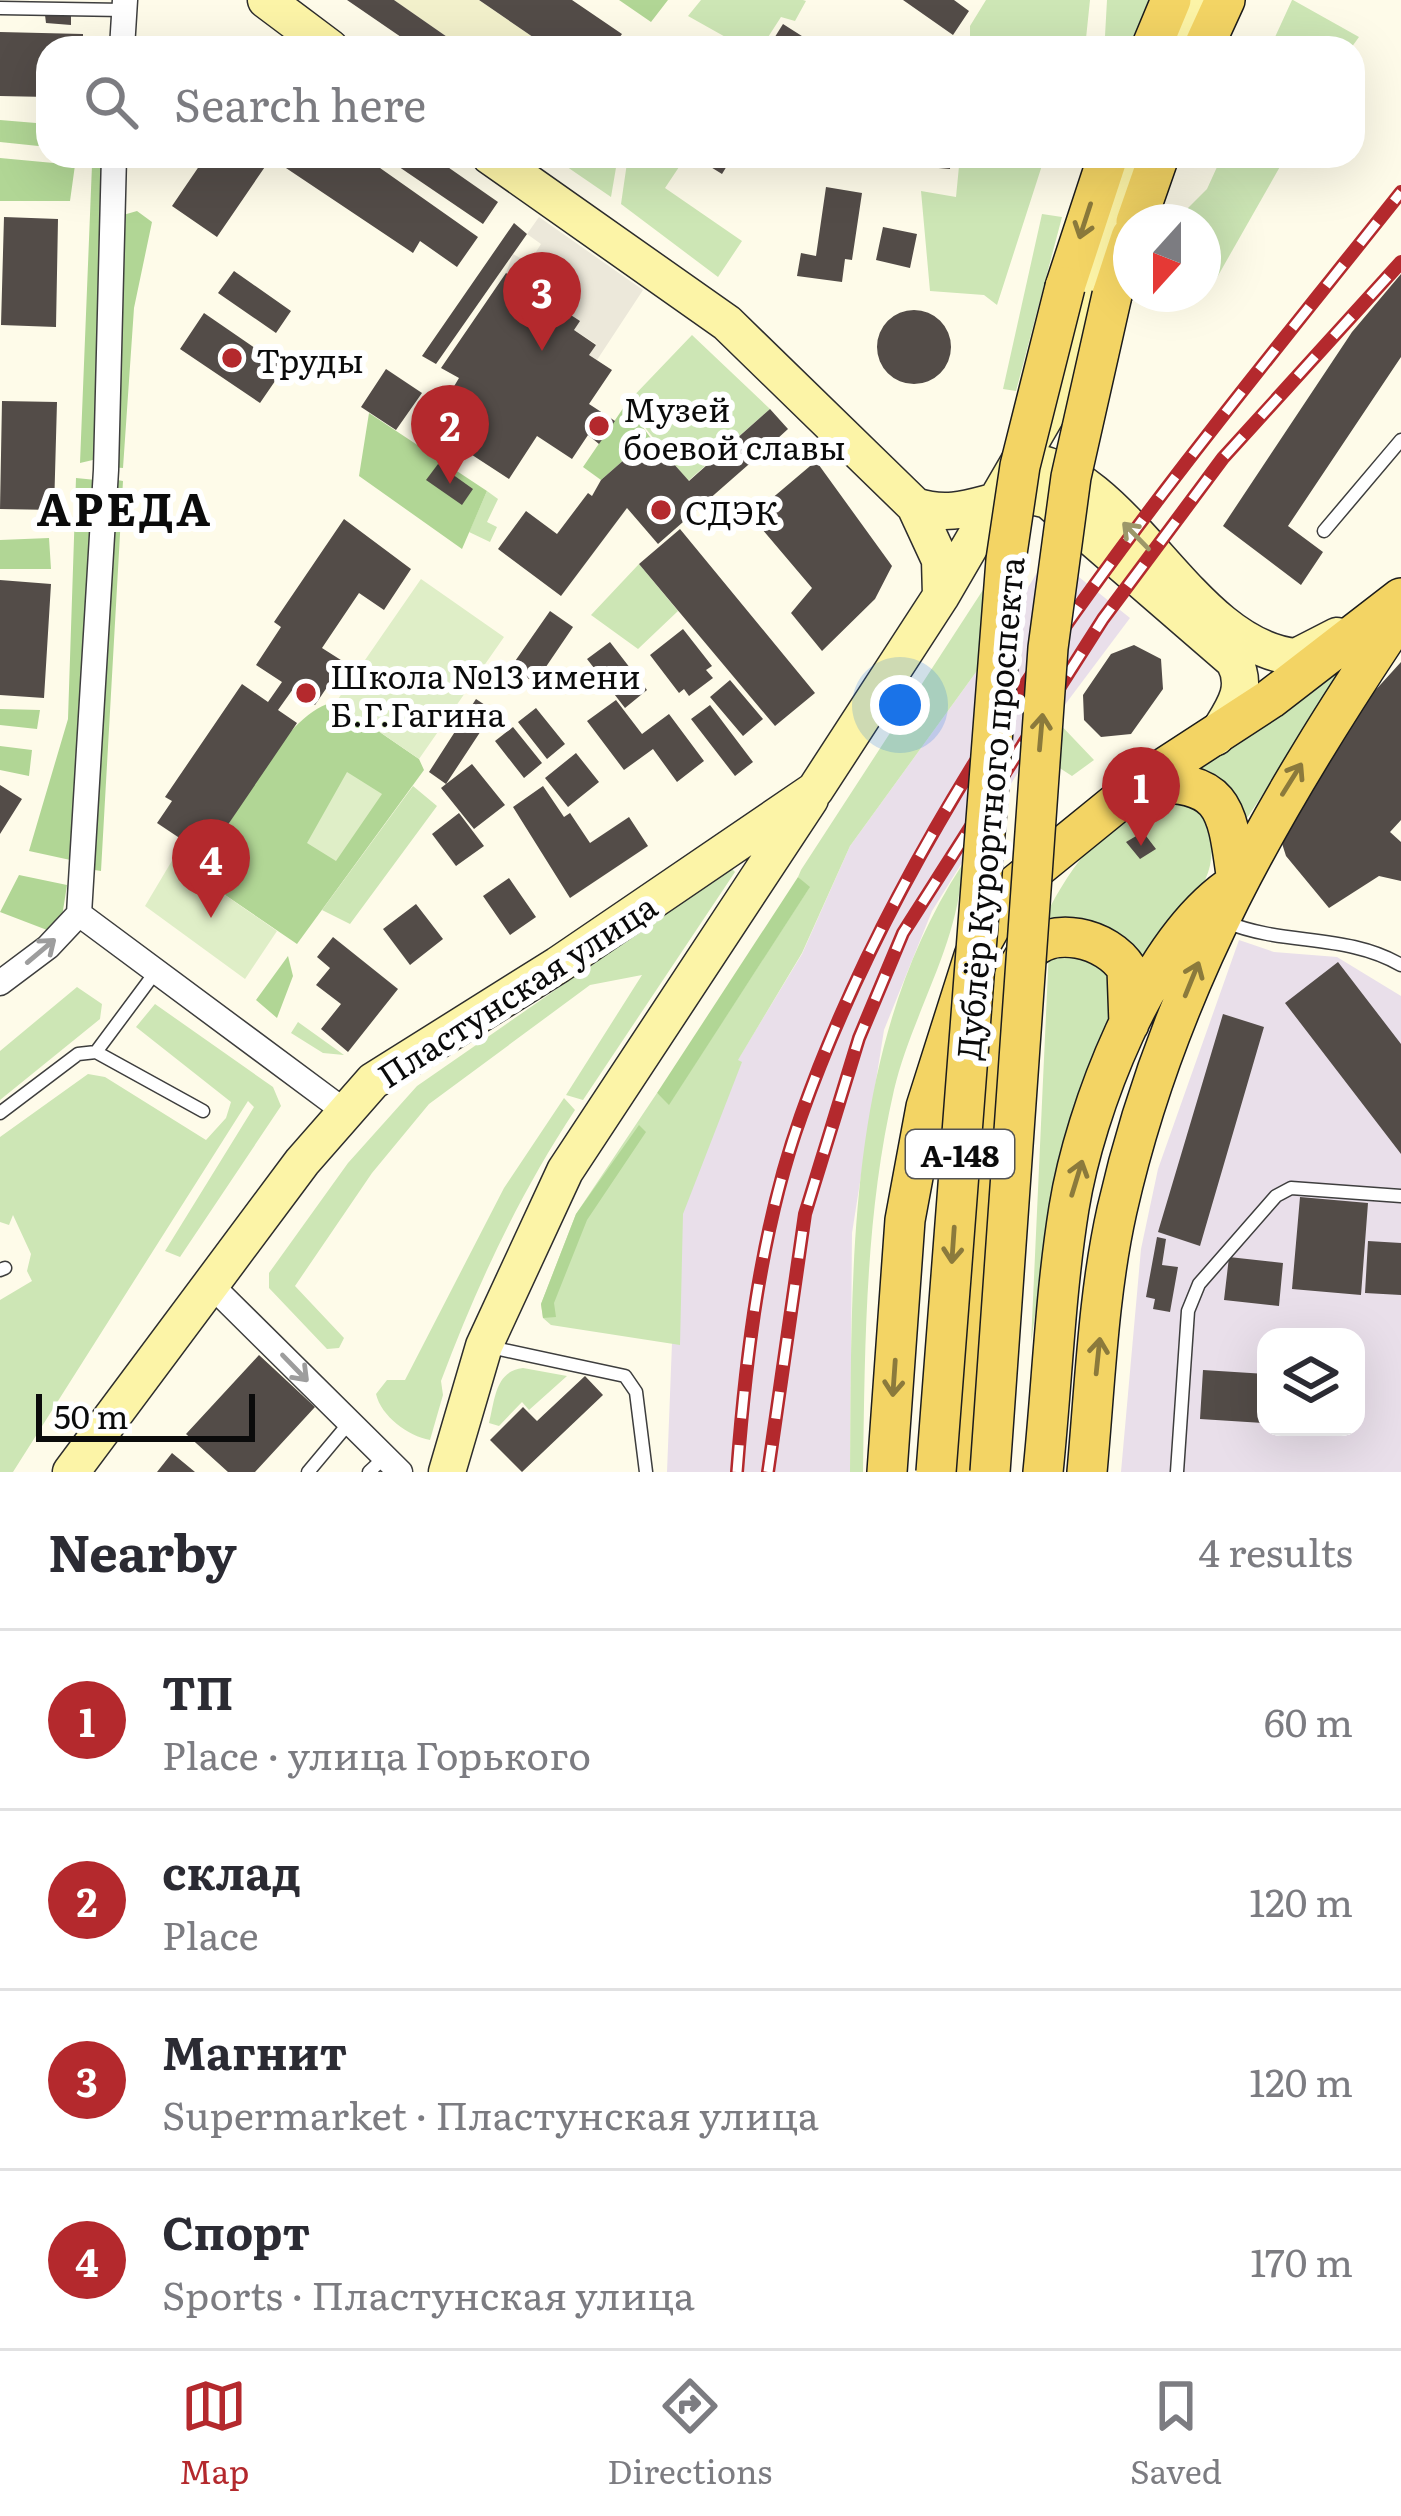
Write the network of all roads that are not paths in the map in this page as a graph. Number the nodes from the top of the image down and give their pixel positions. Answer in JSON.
{"nodes":[{"id":1,"x":266,"y":0,"type":"edge"},
{"id":2,"x":1172,"y":0,"type":"edge"},
{"id":3,"x":1202,"y":0,"type":"edge"},
{"id":4,"x":1225,"y":0,"type":"edge"},
{"id":5,"x":131,"y":3,"type":"edge"},
{"id":6,"x":0,"y":8,"type":"edge"},
{"id":7,"x":124,"y":36,"type":"edge"},
{"id":8,"x":314,"y":36,"type":"edge"},
{"id":9,"x":1156,"y":36,"type":"edge"},
{"id":10,"x":1186,"y":36,"type":"edge"},
{"id":11,"x":1208,"y":36,"type":"edge"},
{"id":12,"x":113,"y":168,"type":"edge"},
{"id":13,"x":507,"y":168,"type":"edge"},
{"id":14,"x":1104,"y":168,"type":"edge"},
{"id":15,"x":1135,"y":168,"type":"edge"},
{"id":16,"x":1155,"y":168,"type":"edge"},
{"id":17,"x":1142,"y":204,"type":"edge"},
{"id":18,"x":1113,"y":301,"type":"edge"},
{"id":19,"x":1052,"y":404,"type":"junction"},
{"id":20,"x":1401,"y":440,"type":"edge"},
{"id":21,"x":1021,"y":461,"type":"junction"},
{"id":22,"x":1069,"y":472,"type":"junction"},
{"id":23,"x":996,"y":501,"type":"junction"},
{"id":24,"x":915,"y":506,"type":"junction"},
{"id":25,"x":1324,"y":531,"type":"dead end"},
{"id":26,"x":941,"y":596,"type":"junction"},
{"id":27,"x":1401,"y":597,"type":"edge"},
{"id":28,"x":1401,"y":614,"type":"edge"},
{"id":29,"x":1216,"y":736,"type":"junction"},
{"id":30,"x":1142,"y":783,"type":"junction"},
{"id":31,"x":815,"y":790,"type":"junction"},
{"id":32,"x":1237,"y":882,"type":"junction"},
{"id":33,"x":1013,"y":887,"type":"junction"},
{"id":34,"x":79,"y":914,"type":"junction"},
{"id":35,"x":1220,"y":919,"type":"junction"},
{"id":36,"x":1401,"y":965,"type":"edge"},
{"id":37,"x":157,"y":970,"type":"junction"},
{"id":38,"x":0,"y":983,"type":"edge"},
{"id":39,"x":1003,"y":1010,"type":"junction"},
{"id":40,"x":1130,"y":1024,"type":"junction"},
{"id":41,"x":96,"y":1052,"type":"junction"},
{"id":42,"x":343,"y":1110,"type":"junction"},
{"id":43,"x":203,"y":1111,"type":"dead end"},
{"id":44,"x":0,"y":1112,"type":"edge"},
{"id":45,"x":1401,"y":1196,"type":"edge"},
{"id":46,"x":212,"y":1286,"type":"junction"},
{"id":47,"x":484,"y":1346,"type":"junction"},
{"id":48,"x":349,"y":1423,"type":"junction"},
{"id":49,"x":385,"y":1467,"type":"edge"},
{"id":50,"x":71,"y":1472,"type":"edge"},
{"id":51,"x":308,"y":1472,"type":"edge"},
{"id":52,"x":447,"y":1472,"type":"edge"},
{"id":53,"x":646,"y":1472,"type":"edge"},
{"id":54,"x":887,"y":1472,"type":"edge"},
{"id":55,"x":935,"y":1472,"type":"edge"},
{"id":56,"x":963,"y":1472,"type":"edge"},
{"id":57,"x":990,"y":1472,"type":"edge"},
{"id":58,"x":1043,"y":1472,"type":"edge"},
{"id":59,"x":1087,"y":1472,"type":"edge"},
{"id":60,"x":1177,"y":1472,"type":"edge"}],
"edges":[{"from":1,"to":8,"type":"main road"},
{"from":2,"to":9,"type":"main road"},
{"from":3,"to":10,"type":"main road"},
{"from":4,"to":11,"type":"main road"},
{"from":5,"to":6,"type":"lane"},
{"from":5,"to":7,"type":"street"},
{"from":12,"to":34,"type":"street"},
{"from":13,"to":24,"type":"main road"},
{"from":14,"to":55,"type":"main road","name":"Дублёр Курортного проспекта","number":"А-148","one_way":true,"bridge":true},
{"from":15,"to":19,"type":"main road","name":"Пластунская улица"},
{"from":16,"to":17,"type":"main road"},
{"from":57,"to":18,"type":"main road","name":"Дублёр Курортного проспекта","number":"А-148","one_way":true,"bridge":true},
{"from":19,"to":21,"type":"main road","name":"Пластунская улица"},
{"from":19,"to":22,"type":"main road"},
{"from":20,"to":25,"type":"lane"},
{"from":21,"to":22,"type":"main road"},
{"from":21,"to":23,"type":"main road","name":"Пластунская улица"},
{"from":27,"to":22,"type":"main road","one_way":true},
{"from":23,"to":24,"type":"main road"},
{"from":23,"to":26,"type":"main road","name":"Пластунская улица"},
{"from":23,"to":29,"type":"main road"},
{"from":24,"to":26,"type":"main road"},
{"from":26,"to":31,"type":"main road","name":"Пластунская улица"},
{"from":27,"to":29,"type":"main road"},
{"from":32,"to":28,"type":"main road","one_way":true},
{"from":29,"to":30,"type":"main road"},
{"from":30,"to":32,"type":"main road"},
{"from":30,"to":33,"type":"main road","number":"А-148"},
{"from":31,"to":42,"type":"main road","name":"Пластунская улица"},
{"from":31,"to":47,"type":"main road"},
{"from":32,"to":35,"type":"main road"},
{"from":32,"to":40,"type":"main road","number":"А-148"},
{"from":33,"to":39,"type":"main road","number":"А-148"},
{"from":33,"to":54,"type":"main road","number":"А-148","one_way":true},
{"from":34,"to":37,"type":"street"},
{"from":38,"to":34,"type":"street","one_way":true},
{"from":35,"to":36,"type":"lane"},
{"from":59,"to":35,"type":"main road","one_way":true},
{"from":37,"to":41,"type":"lane"},
{"from":37,"to":42,"type":"street"},
{"from":39,"to":40,"type":"main road","number":"А-148"},
{"from":39,"to":56,"type":"main road","number":"А-148"},
{"from":58,"to":40,"type":"main road","number":"А-148","one_way":true},
{"from":41,"to":43,"type":"lane"},
{"from":41,"to":44,"type":"lane"},
{"from":42,"to":46,"type":"main road","name":"Пластунская улица"},
{"from":45,"to":60,"type":"lane"},
{"from":46,"to":48,"type":"street","one_way":true},
{"from":46,"to":50,"type":"main road","name":"Пластунская улица"},
{"from":47,"to":52,"type":"main road"},
{"from":47,"to":53,"type":"lane"},
{"from":48,"to":49,"type":"street"},
{"from":48,"to":51,"type":"lane"}]}
